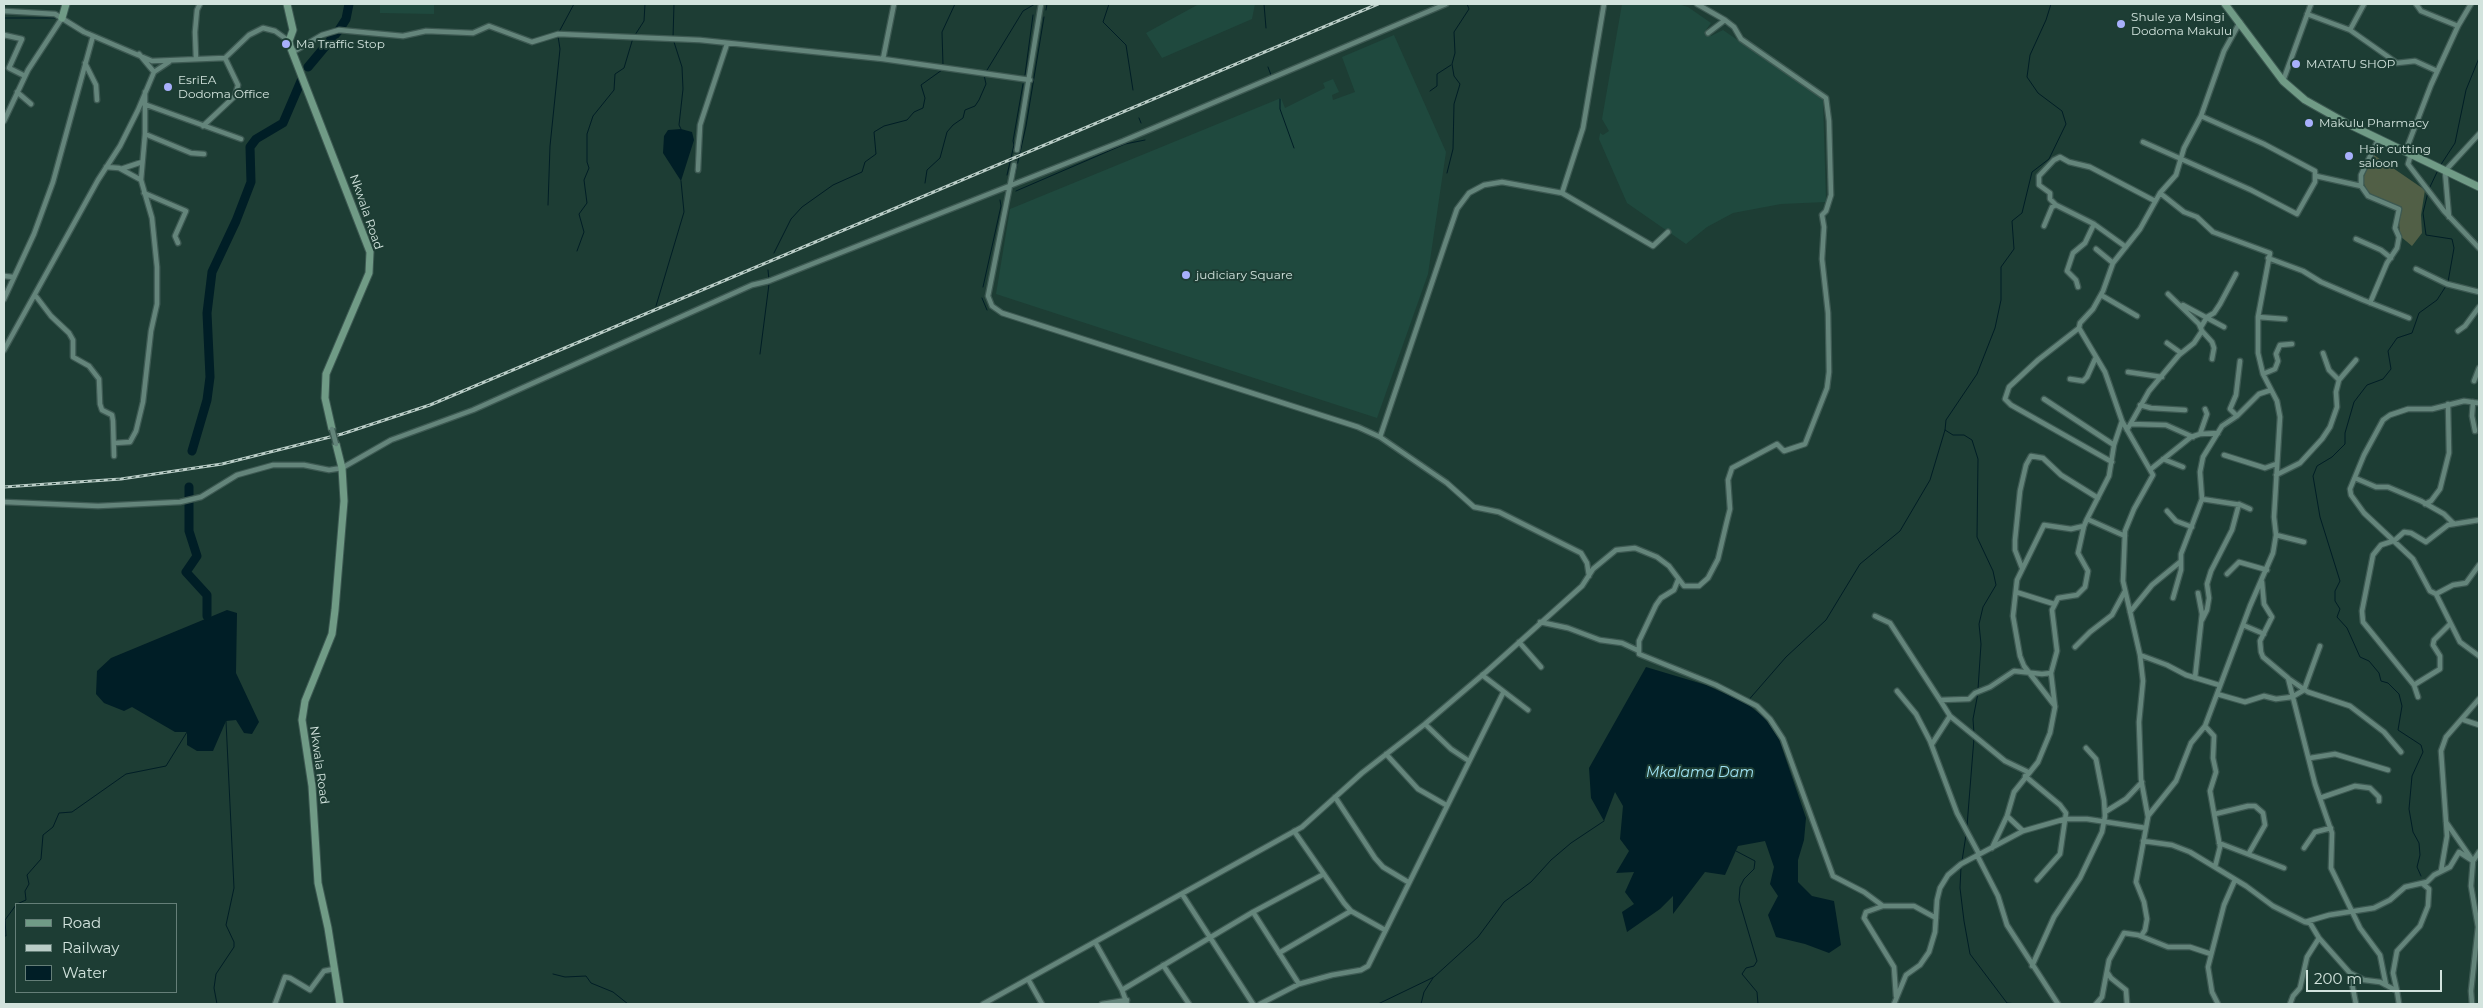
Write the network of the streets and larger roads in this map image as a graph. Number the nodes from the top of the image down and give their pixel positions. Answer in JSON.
{"nodes":[{"id":1,"x":66,"y":4,"type":"edge"},
{"id":2,"x":200,"y":4,"type":"edge"},
{"id":3,"x":287,"y":4,"type":"edge"},
{"id":4,"x":894,"y":4,"type":"edge"},
{"id":5,"x":1041,"y":4,"type":"edge"},
{"id":6,"x":1446,"y":4,"type":"edge"},
{"id":7,"x":1604,"y":4,"type":"edge"},
{"id":8,"x":1697,"y":4,"type":"edge"},
{"id":9,"x":2225,"y":4,"type":"edge"},
{"id":10,"x":2311,"y":4,"type":"edge"},
{"id":11,"x":2364,"y":4,"type":"edge"},
{"id":12,"x":2409,"y":4,"type":"edge"},
{"id":13,"x":2471,"y":4,"type":"edge"},
{"id":14,"x":2417,"y":5,"type":"edge"},
{"id":15,"x":4,"y":11,"type":"edge"},
{"id":16,"x":2307,"y":14,"type":"junction"},
{"id":17,"x":62,"y":18,"type":"junction"},
{"id":18,"x":1725,"y":20,"type":"junction"},
{"id":19,"x":2240,"y":22,"type":"junction"},
{"id":20,"x":2458,"y":26,"type":"junction"},
{"id":21,"x":2350,"y":30,"type":"junction"},
{"id":22,"x":1708,"y":33,"type":"dead end"},
{"id":23,"x":4,"y":35,"type":"edge"},
{"id":24,"x":93,"y":36,"type":"junction"},
{"id":25,"x":289,"y":41,"type":"junction"},
{"id":26,"x":727,"y":44,"type":"junction"},
{"id":27,"x":293,"y":52,"type":"junction"},
{"id":28,"x":139,"y":54,"type":"junction"},
{"id":29,"x":225,"y":58,"type":"junction"},
{"id":30,"x":196,"y":59,"type":"junction"},
{"id":31,"x":883,"y":59,"type":"junction"},
{"id":32,"x":173,"y":60,"type":"junction"},
{"id":33,"x":85,"y":63,"type":"junction"},
{"id":34,"x":2437,"y":71,"type":"junction"},
{"id":35,"x":154,"y":72,"type":"junction"},
{"id":36,"x":25,"y":76,"type":"junction"},
{"id":37,"x":1030,"y":80,"type":"junction"},
{"id":38,"x":2283,"y":81,"type":"junction"},
{"id":39,"x":17,"y":92,"type":"junction"},
{"id":40,"x":97,"y":100,"type":"dead end"},
{"id":41,"x":143,"y":103,"type":"junction"},
{"id":42,"x":32,"y":104,"type":"dead end"},
{"id":43,"x":2201,"y":116,"type":"junction"},
{"id":44,"x":4,"y":121,"type":"edge"},
{"id":45,"x":203,"y":126,"type":"junction"},
{"id":46,"x":145,"y":134,"type":"junction"},
{"id":47,"x":2479,"y":134,"type":"edge"},
{"id":48,"x":2379,"y":138,"type":"junction"},
{"id":49,"x":241,"y":139,"type":"dead end"},
{"id":50,"x":2143,"y":142,"type":"dead end"},
{"id":51,"x":1017,"y":150,"type":"tunnel mouth"},
{"id":52,"x":2408,"y":152,"type":"junction"},
{"id":53,"x":204,"y":154,"type":"dead end"},
{"id":54,"x":2181,"y":158,"type":"junction"},
{"id":55,"x":142,"y":162,"type":"junction"},
{"id":56,"x":1014,"y":165,"type":"tunnel mouth"},
{"id":57,"x":106,"y":167,"type":"junction"},
{"id":58,"x":121,"y":169,"type":"junction"},
{"id":59,"x":2441,"y":169,"type":"junction"},
{"id":60,"x":698,"y":170,"type":"dead end"},
{"id":61,"x":2316,"y":176,"type":"junction"},
{"id":62,"x":141,"y":180,"type":"junction"},
{"id":63,"x":1010,"y":186,"type":"junction"},
{"id":64,"x":2361,"y":186,"type":"junction"},
{"id":65,"x":2479,"y":187,"type":"edge"},
{"id":66,"x":143,"y":192,"type":"junction"},
{"id":67,"x":1562,"y":193,"type":"junction"},
{"id":68,"x":2160,"y":193,"type":"junction"},
{"id":69,"x":2156,"y":201,"type":"junction"},
{"id":70,"x":2056,"y":205,"type":"junction"},
{"id":71,"x":2449,"y":217,"type":"junction"},
{"id":72,"x":2094,"y":224,"type":"junction"},
{"id":73,"x":2044,"y":226,"type":"dead end"},
{"id":74,"x":1668,"y":232,"type":"dead end"},
{"id":75,"x":2356,"y":238,"type":"dead end"},
{"id":76,"x":178,"y":242,"type":"dead end"},
{"id":77,"x":2126,"y":247,"type":"junction"},
{"id":78,"x":2479,"y":248,"type":"edge"},
{"id":79,"x":2096,"y":249,"type":"dead end"},
{"id":80,"x":2268,"y":258,"type":"junction"},
{"id":81,"x":2391,"y":258,"type":"junction"},
{"id":82,"x":2113,"y":263,"type":"junction"},
{"id":83,"x":2416,"y":269,"type":"dead end"},
{"id":84,"x":2236,"y":274,"type":"dead end"},
{"id":85,"x":4,"y":276,"type":"edge"},
{"id":86,"x":13,"y":277,"type":"junction"},
{"id":87,"x":2078,"y":286,"type":"dead end"},
{"id":88,"x":2479,"y":292,"type":"edge"},
{"id":89,"x":2168,"y":294,"type":"dead end"},
{"id":90,"x":35,"y":295,"type":"junction"},
{"id":91,"x":2101,"y":295,"type":"junction"},
{"id":92,"x":4,"y":299,"type":"edge"},
{"id":93,"x":2370,"y":303,"type":"junction"},
{"id":94,"x":2179,"y":304,"type":"junction"},
{"id":95,"x":2479,"y":307,"type":"edge"},
{"id":96,"x":2137,"y":316,"type":"dead end"},
{"id":97,"x":2207,"y":317,"type":"junction"},
{"id":98,"x":2258,"y":317,"type":"junction"},
{"id":99,"x":2409,"y":318,"type":"dead end"},
{"id":100,"x":2285,"y":319,"type":"dead end"},
{"id":101,"x":2224,"y":327,"type":"dead end"},
{"id":102,"x":2079,"y":328,"type":"junction"},
{"id":103,"x":2202,"y":329,"type":"junction"},
{"id":104,"x":2458,"y":331,"type":"dead end"},
{"id":105,"x":6,"y":342,"type":"edge"},
{"id":106,"x":2166,"y":343,"type":"dead end"},
{"id":107,"x":2292,"y":344,"type":"dead end"},
{"id":108,"x":4,"y":350,"type":"edge"},
{"id":109,"x":2181,"y":353,"type":"junction"},
{"id":110,"x":2323,"y":353,"type":"dead end"},
{"id":111,"x":2096,"y":357,"type":"junction"},
{"id":112,"x":2212,"y":359,"type":"dead end"},
{"id":113,"x":2356,"y":360,"type":"dead end"},
{"id":114,"x":2240,"y":361,"type":"dead end"},
{"id":115,"x":2479,"y":368,"type":"edge"},
{"id":116,"x":2128,"y":372,"type":"dead end"},
{"id":117,"x":2263,"y":374,"type":"junction"},
{"id":118,"x":2162,"y":377,"type":"junction"},
{"id":119,"x":2070,"y":379,"type":"dead end"},
{"id":120,"x":2339,"y":380,"type":"junction"},
{"id":121,"x":2474,"y":381,"type":"dead end"},
{"id":122,"x":2271,"y":390,"type":"junction"},
{"id":123,"x":2044,"y":400,"type":"dead end"},
{"id":124,"x":2473,"y":402,"type":"junction"},
{"id":125,"x":2479,"y":403,"type":"edge"},
{"id":126,"x":2448,"y":404,"type":"junction"},
{"id":127,"x":2140,"y":405,"type":"junction"},
{"id":128,"x":2205,"y":409,"type":"dead end"},
{"id":129,"x":2185,"y":410,"type":"dead end"},
{"id":130,"x":2237,"y":416,"type":"junction"},
{"id":131,"x":2122,"y":421,"type":"junction"},
{"id":132,"x":2130,"y":424,"type":"junction"},
{"id":133,"x":332,"y":429,"type":"joint"},
{"id":134,"x":2127,"y":430,"type":"junction"},
{"id":135,"x":2475,"y":431,"type":"dead end"},
{"id":136,"x":2218,"y":433,"type":"junction"},
{"id":137,"x":2200,"y":434,"type":"junction"},
{"id":138,"x":1380,"y":436,"type":"junction"},
{"id":139,"x":2193,"y":436,"type":"junction"},
{"id":140,"x":115,"y":444,"type":"junction"},
{"id":141,"x":336,"y":444,"type":"joint"},
{"id":142,"x":2114,"y":445,"type":"junction"},
{"id":143,"x":2224,"y":454,"type":"dead end"},
{"id":144,"x":114,"y":456,"type":"dead end"},
{"id":145,"x":2163,"y":459,"type":"junction"},
{"id":146,"x":2112,"y":462,"type":"junction"},
{"id":147,"x":2276,"y":464,"type":"junction"},
{"id":148,"x":2183,"y":467,"type":"dead end"},
{"id":149,"x":342,"y":468,"type":"junction"},
{"id":150,"x":2151,"y":469,"type":"junction"},
{"id":151,"x":2276,"y":475,"type":"junction"},
{"id":152,"x":2354,"y":478,"type":"junction"},
{"id":153,"x":2098,"y":498,"type":"junction"},
{"id":154,"x":2202,"y":500,"type":"junction"},
{"id":155,"x":4,"y":502,"type":"edge"},
{"id":156,"x":2239,"y":504,"type":"junction"},
{"id":157,"x":2425,"y":504,"type":"junction"},
{"id":158,"x":2250,"y":509,"type":"dead end"},
{"id":159,"x":2167,"y":511,"type":"dead end"},
{"id":160,"x":2087,"y":519,"type":"junction"},
{"id":161,"x":2479,"y":520,"type":"edge"},
{"id":162,"x":2454,"y":524,"type":"junction"},
{"id":163,"x":2084,"y":526,"type":"junction"},
{"id":164,"x":2192,"y":527,"type":"junction"},
{"id":165,"x":2276,"y":535,"type":"junction"},
{"id":166,"x":2125,"y":536,"type":"junction"},
{"id":167,"x":2393,"y":541,"type":"junction"},
{"id":168,"x":2304,"y":542,"type":"dead end"},
{"id":169,"x":2180,"y":562,"type":"junction"},
{"id":170,"x":2479,"y":565,"type":"edge"},
{"id":171,"x":2022,"y":568,"type":"junction"},
{"id":172,"x":2267,"y":570,"type":"junction"},
{"id":173,"x":2227,"y":574,"type":"dead end"},
{"id":174,"x":1589,"y":576,"type":"junction"},
{"id":175,"x":1678,"y":580,"type":"junction"},
{"id":176,"x":2262,"y":582,"type":"junction"},
{"id":177,"x":2125,"y":591,"type":"junction"},
{"id":178,"x":2016,"y":592,"type":"junction"},
{"id":179,"x":2198,"y":593,"type":"dead end"},
{"id":180,"x":2436,"y":594,"type":"junction"},
{"id":181,"x":2173,"y":598,"type":"dead end"},
{"id":182,"x":2054,"y":604,"type":"junction"},
{"id":183,"x":2130,"y":612,"type":"junction"},
{"id":184,"x":1875,"y":616,"type":"dead end"},
{"id":185,"x":2202,"y":620,"type":"junction"},
{"id":186,"x":1540,"y":622,"type":"junction"},
{"id":187,"x":2450,"y":624,"type":"junction"},
{"id":188,"x":2243,"y":625,"type":"junction"},
{"id":189,"x":2264,"y":634,"type":"junction"},
{"id":190,"x":1519,"y":642,"type":"junction"},
{"id":191,"x":2320,"y":646,"type":"dead end"},
{"id":192,"x":2076,"y":647,"type":"dead end"},
{"id":193,"x":1637,"y":650,"type":"junction"},
{"id":194,"x":2140,"y":655,"type":"junction"},
{"id":195,"x":2479,"y":656,"type":"edge"},
{"id":196,"x":1542,"y":667,"type":"dead end"},
{"id":197,"x":2029,"y":672,"type":"junction"},
{"id":198,"x":2051,"y":673,"type":"junction"},
{"id":199,"x":1482,"y":675,"type":"junction"},
{"id":200,"x":2195,"y":678,"type":"junction"},
{"id":201,"x":2288,"y":678,"type":"junction"},
{"id":202,"x":2220,"y":685,"type":"junction"},
{"id":203,"x":2414,"y":685,"type":"junction"},
{"id":204,"x":2304,"y":690,"type":"junction"},
{"id":205,"x":1897,"y":691,"type":"dead end"},
{"id":206,"x":1503,"y":692,"type":"junction"},
{"id":207,"x":2217,"y":694,"type":"junction"},
{"id":208,"x":2292,"y":696,"type":"junction"},
{"id":209,"x":2418,"y":697,"type":"dead end"},
{"id":210,"x":1940,"y":700,"type":"junction"},
{"id":211,"x":2479,"y":700,"type":"edge"},
{"id":212,"x":2055,"y":707,"type":"junction"},
{"id":213,"x":1528,"y":710,"type":"dead end"},
{"id":214,"x":1950,"y":716,"type":"junction"},
{"id":215,"x":2464,"y":720,"type":"junction"},
{"id":216,"x":1425,"y":724,"type":"junction"},
{"id":217,"x":2479,"y":725,"type":"edge"},
{"id":218,"x":2205,"y":726,"type":"junction"},
{"id":219,"x":1932,"y":744,"type":"junction"},
{"id":220,"x":2086,"y":748,"type":"dead end"},
{"id":221,"x":2401,"y":752,"type":"dead end"},
{"id":222,"x":1386,"y":754,"type":"junction"},
{"id":223,"x":2310,"y":758,"type":"junction"},
{"id":224,"x":1468,"y":761,"type":"junction"},
{"id":225,"x":2388,"y":770,"type":"dead end"},
{"id":226,"x":2027,"y":774,"type":"junction"},
{"id":227,"x":2142,"y":782,"type":"junction"},
{"id":228,"x":1335,"y":797,"type":"junction"},
{"id":229,"x":2320,"y":798,"type":"junction"},
{"id":230,"x":2379,"y":801,"type":"dead end"},
{"id":231,"x":1446,"y":806,"type":"junction"},
{"id":232,"x":2105,"y":812,"type":"junction"},
{"id":233,"x":2215,"y":814,"type":"junction"},
{"id":234,"x":2007,"y":816,"type":"junction"},
{"id":235,"x":2148,"y":817,"type":"junction"},
{"id":236,"x":2065,"y":818,"type":"junction"},
{"id":237,"x":2104,"y":822,"type":"junction"},
{"id":238,"x":2446,"y":822,"type":"junction"},
{"id":239,"x":2146,"y":828,"type":"junction"},
{"id":240,"x":2331,"y":828,"type":"junction"},
{"id":241,"x":1294,"y":831,"type":"junction"},
{"id":242,"x":2023,"y":831,"type":"junction"},
{"id":243,"x":2144,"y":841,"type":"junction"},
{"id":244,"x":2220,"y":843,"type":"junction"},
{"id":245,"x":1992,"y":848,"type":"junction"},
{"id":246,"x":2304,"y":848,"type":"dead end"},
{"id":247,"x":2479,"y":852,"type":"edge"},
{"id":248,"x":2249,"y":853,"type":"junction"},
{"id":249,"x":1978,"y":855,"type":"junction"},
{"id":250,"x":2473,"y":861,"type":"junction"},
{"id":251,"x":2215,"y":867,"type":"junction"},
{"id":252,"x":2284,"y":868,"type":"dead end"},
{"id":253,"x":2441,"y":870,"type":"junction"},
{"id":254,"x":1324,"y":874,"type":"junction"},
{"id":255,"x":2037,"y":880,"type":"dead end"},
{"id":256,"x":2235,"y":880,"type":"junction"},
{"id":257,"x":1408,"y":882,"type":"junction"},
{"id":258,"x":2424,"y":884,"type":"junction"},
{"id":259,"x":1182,"y":894,"type":"junction"},
{"id":260,"x":1883,"y":906,"type":"junction"},
{"id":261,"x":2352,"y":910,"type":"junction"},
{"id":262,"x":1352,"y":911,"type":"junction"},
{"id":263,"x":1253,"y":912,"type":"junction"},
{"id":264,"x":1936,"y":918,"type":"junction"},
{"id":265,"x":2305,"y":922,"type":"junction"},
{"id":266,"x":1385,"y":930,"type":"junction"},
{"id":267,"x":2140,"y":936,"type":"junction"},
{"id":268,"x":1209,"y":938,"type":"junction"},
{"id":269,"x":2319,"y":938,"type":"junction"},
{"id":270,"x":2478,"y":938,"type":"edge"},
{"id":271,"x":1095,"y":942,"type":"junction"},
{"id":272,"x":1279,"y":953,"type":"junction"},
{"id":273,"x":2211,"y":954,"type":"junction"},
{"id":274,"x":1163,"y":965,"type":"junction"},
{"id":275,"x":2032,"y":966,"type":"junction"},
{"id":276,"x":334,"y":969,"type":"junction"},
{"id":277,"x":2107,"y":971,"type":"junction"},
{"id":278,"x":2350,"y":973,"type":"junction"},
{"id":279,"x":1028,"y":979,"type":"junction"},
{"id":280,"x":1299,"y":984,"type":"junction"},
{"id":281,"x":2386,"y":985,"type":"junction"},
{"id":282,"x":1122,"y":990,"type":"junction"},
{"id":283,"x":2397,"y":991,"type":"junction"},
{"id":284,"x":1127,"y":1002,"type":"edge"},
{"id":285,"x":1895,"y":1002,"type":"edge"},
{"id":286,"x":274,"y":1004,"type":"edge"},
{"id":287,"x":340,"y":1004,"type":"edge"},
{"id":288,"x":983,"y":1004,"type":"edge"},
{"id":289,"x":1042,"y":1004,"type":"edge"},
{"id":290,"x":1102,"y":1004,"type":"edge"},
{"id":291,"x":1189,"y":1004,"type":"edge"},
{"id":292,"x":1253,"y":1004,"type":"edge"},
{"id":293,"x":1260,"y":1004,"type":"edge"},
{"id":294,"x":2058,"y":1004,"type":"edge"},
{"id":295,"x":2096,"y":1004,"type":"edge"},
{"id":296,"x":2127,"y":1004,"type":"edge"},
{"id":297,"x":2218,"y":1004,"type":"edge"},
{"id":298,"x":2290,"y":1004,"type":"edge"},
{"id":299,"x":2356,"y":1004,"type":"edge"},
{"id":300,"x":2399,"y":1004,"type":"edge"},
{"id":301,"x":2472,"y":1004,"type":"edge"}],
"edges":[{"from":1,"to":17,"type":"street"},
{"from":2,"to":30,"type":"street"},
{"from":3,"to":25,"type":"street","name":"Nkwala Road"},
{"from":4,"to":31,"type":"street"},
{"from":5,"to":37,"type":"street"},
{"from":6,"to":63,"type":"street"},
{"from":7,"to":67,"type":"street"},
{"from":8,"to":18,"type":"street"},
{"from":9,"to":19,"type":"street"},
{"from":10,"to":16,"type":"street"},
{"from":11,"to":21,"type":"street"},
{"from":12,"to":14,"type":"street"},
{"from":13,"to":20,"type":"street"},
{"from":14,"to":20,"type":"street"},
{"from":15,"to":17,"type":"street"},
{"from":16,"to":21,"type":"street"},
{"from":16,"to":38,"type":"street"},
{"from":17,"to":24,"type":"street"},
{"from":17,"to":36,"type":"street"},
{"from":18,"to":22,"type":"street"},
{"from":18,"to":175,"type":"street"},
{"from":19,"to":38,"type":"street"},
{"from":19,"to":43,"type":"street"},
{"from":20,"to":34,"type":"street"},
{"from":21,"to":34,"type":"street"},
{"from":23,"to":36,"type":"street"},
{"from":24,"to":28,"type":"street"},
{"from":24,"to":33,"type":"street"},
{"from":25,"to":27,"type":"street","name":"Nkwala Road"},
{"from":25,"to":29,"type":"street"},
{"from":26,"to":27,"type":"street"},
{"from":26,"to":31,"type":"street"},
{"from":26,"to":60,"type":"street"},
{"from":27,"to":133,"type":"street","name":"Nkwala Road"},
{"from":28,"to":32,"type":"street"},
{"from":28,"to":35,"type":"street"},
{"from":29,"to":30,"type":"street"},
{"from":29,"to":45,"type":"street"},
{"from":30,"to":32,"type":"street"},
{"from":31,"to":37,"type":"street"},
{"from":32,"to":35,"type":"street"},
{"from":33,"to":40,"type":"street"},
{"from":33,"to":86,"type":"street"},
{"from":34,"to":52,"type":"street"},
{"from":35,"to":41,"type":"street"},
{"from":36,"to":39,"type":"street"},
{"from":37,"to":51,"type":"street"},
{"from":38,"to":48,"type":"street"},
{"from":39,"to":42,"type":"street"},
{"from":39,"to":44,"type":"street"},
{"from":41,"to":45,"type":"street"},
{"from":41,"to":46,"type":"street"},
{"from":41,"to":57,"type":"street"},
{"from":43,"to":54,"type":"street"},
{"from":43,"to":61,"type":"street"},
{"from":45,"to":49,"type":"street"},
{"from":46,"to":53,"type":"street"},
{"from":46,"to":55,"type":"street"},
{"from":47,"to":59,"type":"street"},
{"from":48,"to":52,"type":"street"},
{"from":48,"to":64,"type":"street"},
{"from":50,"to":54,"type":"street"},
{"from":52,"to":59,"type":"street"},
{"from":52,"to":71,"type":"street"},
{"from":54,"to":61,"type":"street"},
{"from":54,"to":68,"type":"street"},
{"from":55,"to":58,"type":"street"},
{"from":55,"to":62,"type":"street"},
{"from":56,"to":63,"type":"street"},
{"from":57,"to":58,"type":"street"},
{"from":57,"to":90,"type":"street"},
{"from":58,"to":62,"type":"street"},
{"from":59,"to":65,"type":"street"},
{"from":59,"to":71,"type":"street"},
{"from":61,"to":64,"type":"street"},
{"from":62,"to":66,"type":"street"},
{"from":63,"to":138,"type":"street"},
{"from":63,"to":149,"type":"street"},
{"from":64,"to":81,"type":"street"},
{"from":66,"to":76,"type":"street"},
{"from":66,"to":140,"type":"street"},
{"from":67,"to":74,"type":"street"},
{"from":67,"to":138,"type":"street"},
{"from":68,"to":69,"type":"street"},
{"from":68,"to":80,"type":"street"},
{"from":69,"to":70,"type":"street"},
{"from":69,"to":77,"type":"street"},
{"from":70,"to":72,"type":"street"},
{"from":70,"to":73,"type":"street"},
{"from":71,"to":78,"type":"street"},
{"from":72,"to":77,"type":"street"},
{"from":72,"to":87,"type":"street"},
{"from":75,"to":81,"type":"street"},
{"from":77,"to":82,"type":"street"},
{"from":79,"to":82,"type":"street"},
{"from":80,"to":93,"type":"street"},
{"from":80,"to":98,"type":"street"},
{"from":81,"to":93,"type":"street"},
{"from":82,"to":91,"type":"street"},
{"from":83,"to":88,"type":"street"},
{"from":84,"to":97,"type":"street"},
{"from":85,"to":86,"type":"street"},
{"from":86,"to":92,"type":"street"},
{"from":89,"to":94,"type":"street"},
{"from":90,"to":105,"type":"street"},
{"from":90,"to":140,"type":"street"},
{"from":91,"to":96,"type":"street"},
{"from":91,"to":102,"type":"street"},
{"from":93,"to":99,"type":"street"},
{"from":94,"to":97,"type":"street"},
{"from":94,"to":103,"type":"street"},
{"from":95,"to":104,"type":"street"},
{"from":97,"to":101,"type":"street"},
{"from":97,"to":103,"type":"street"},
{"from":98,"to":100,"type":"street"},
{"from":98,"to":117,"type":"street"},
{"from":102,"to":111,"type":"street"},
{"from":102,"to":146,"type":"street"},
{"from":103,"to":109,"type":"street"},
{"from":103,"to":112,"type":"street"},
{"from":105,"to":108,"type":"street"},
{"from":106,"to":109,"type":"street"},
{"from":107,"to":117,"type":"street"},
{"from":109,"to":118,"type":"street"},
{"from":110,"to":120,"type":"street"},
{"from":111,"to":119,"type":"street"},
{"from":111,"to":131,"type":"street"},
{"from":113,"to":120,"type":"street"},
{"from":114,"to":130,"type":"street"},
{"from":115,"to":121,"type":"street"},
{"from":116,"to":118,"type":"street"},
{"from":117,"to":122,"type":"street"},
{"from":118,"to":127,"type":"street"},
{"from":120,"to":151,"type":"street"},
{"from":122,"to":130,"type":"street"},
{"from":122,"to":147,"type":"street"},
{"from":123,"to":142,"type":"street"},
{"from":124,"to":125,"type":"street"},
{"from":124,"to":126,"type":"street"},
{"from":124,"to":135,"type":"street"},
{"from":126,"to":152,"type":"street"},
{"from":126,"to":157,"type":"street"},
{"from":127,"to":129,"type":"street"},
{"from":127,"to":132,"type":"street"},
{"from":128,"to":137,"type":"street"},
{"from":130,"to":136,"type":"street"},
{"from":131,"to":134,"type":"street"},
{"from":131,"to":142,"type":"street"},
{"from":132,"to":134,"type":"street"},
{"from":132,"to":139,"type":"street"},
{"from":133,"to":141,"type":"street","bridge":true},
{"from":134,"to":150,"type":"street"},
{"from":136,"to":137,"type":"street"},
{"from":136,"to":154,"type":"street"},
{"from":137,"to":139,"type":"street"},
{"from":138,"to":174,"type":"street"},
{"from":139,"to":145,"type":"street"},
{"from":140,"to":144,"type":"street"},
{"from":141,"to":149,"type":"street","name":"Nkwala Road"},
{"from":142,"to":146,"type":"street"},
{"from":143,"to":147,"type":"street"},
{"from":145,"to":148,"type":"street"},
{"from":145,"to":150,"type":"street"},
{"from":146,"to":153,"type":"street"},
{"from":147,"to":151,"type":"street"},
{"from":149,"to":155,"type":"street"},
{"from":149,"to":276,"type":"street","name":"Nkwala Road"},
{"from":150,"to":166,"type":"street"},
{"from":151,"to":165,"type":"street"},
{"from":152,"to":157,"type":"street"},
{"from":152,"to":167,"type":"street"},
{"from":153,"to":160,"type":"street"},
{"from":153,"to":171,"type":"street"},
{"from":154,"to":156,"type":"street"},
{"from":154,"to":164,"type":"street"},
{"from":156,"to":158,"type":"street"},
{"from":156,"to":185,"type":"street"},
{"from":157,"to":162,"type":"street"},
{"from":159,"to":164,"type":"street"},
{"from":160,"to":163,"type":"street"},
{"from":160,"to":166,"type":"street"},
{"from":161,"to":162,"type":"street"},
{"from":162,"to":167,"type":"street"},
{"from":163,"to":171,"type":"street"},
{"from":163,"to":182,"type":"street"},
{"from":164,"to":169,"type":"street"},
{"from":165,"to":168,"type":"street"},
{"from":165,"to":172,"type":"street"},
{"from":166,"to":177,"type":"street"},
{"from":167,"to":180,"type":"street"},
{"from":167,"to":203,"type":"street"},
{"from":169,"to":181,"type":"street"},
{"from":169,"to":183,"type":"street"},
{"from":170,"to":180,"type":"street"},
{"from":171,"to":178,"type":"street"},
{"from":172,"to":173,"type":"street"},
{"from":172,"to":176,"type":"street"},
{"from":174,"to":175,"type":"street"},
{"from":174,"to":186,"type":"street"},
{"from":175,"to":193,"type":"street"},
{"from":176,"to":188,"type":"street"},
{"from":176,"to":189,"type":"street"},
{"from":177,"to":183,"type":"street"},
{"from":177,"to":192,"type":"street"},
{"from":178,"to":182,"type":"street"},
{"from":178,"to":197,"type":"street"},
{"from":179,"to":185,"type":"street"},
{"from":180,"to":187,"type":"street"},
{"from":182,"to":198,"type":"street"},
{"from":183,"to":194,"type":"street"},
{"from":184,"to":210,"type":"street"},
{"from":185,"to":200,"type":"street"},
{"from":186,"to":190,"type":"street"},
{"from":186,"to":193,"type":"street"},
{"from":187,"to":195,"type":"street"},
{"from":187,"to":203,"type":"street"},
{"from":188,"to":189,"type":"street"},
{"from":188,"to":202,"type":"street"},
{"from":189,"to":201,"type":"street"},
{"from":190,"to":196,"type":"street"},
{"from":190,"to":199,"type":"street"},
{"from":191,"to":204,"type":"street"},
{"from":193,"to":260,"type":"street"},
{"from":194,"to":200,"type":"street"},
{"from":194,"to":227,"type":"street"},
{"from":197,"to":198,"type":"street"},
{"from":197,"to":210,"type":"street"},
{"from":197,"to":212,"type":"street"},
{"from":198,"to":212,"type":"street"},
{"from":199,"to":206,"type":"street"},
{"from":199,"to":216,"type":"street"},
{"from":200,"to":202,"type":"street"},
{"from":201,"to":204,"type":"street"},
{"from":201,"to":208,"type":"street"},
{"from":202,"to":207,"type":"street"},
{"from":203,"to":209,"type":"street"},
{"from":204,"to":208,"type":"street"},
{"from":204,"to":221,"type":"street"},
{"from":205,"to":219,"type":"street"},
{"from":206,"to":213,"type":"street"},
{"from":206,"to":224,"type":"street"},
{"from":207,"to":208,"type":"street"},
{"from":207,"to":218,"type":"street"},
{"from":208,"to":223,"type":"street"},
{"from":210,"to":214,"type":"street"},
{"from":211,"to":215,"type":"street"},
{"from":212,"to":226,"type":"street"},
{"from":214,"to":219,"type":"street"},
{"from":214,"to":226,"type":"street"},
{"from":215,"to":217,"type":"street"},
{"from":215,"to":238,"type":"street"},
{"from":216,"to":222,"type":"street"},
{"from":216,"to":224,"type":"street"},
{"from":218,"to":233,"type":"street"},
{"from":218,"to":235,"type":"street"},
{"from":219,"to":249,"type":"street"},
{"from":220,"to":232,"type":"street"},
{"from":222,"to":228,"type":"street"},
{"from":222,"to":231,"type":"street"},
{"from":223,"to":225,"type":"street"},
{"from":223,"to":229,"type":"street"},
{"from":224,"to":231,"type":"street"},
{"from":226,"to":234,"type":"street"},
{"from":226,"to":236,"type":"street"},
{"from":227,"to":232,"type":"street"},
{"from":227,"to":235,"type":"street"},
{"from":228,"to":241,"type":"street"},
{"from":228,"to":257,"type":"street"},
{"from":229,"to":230,"type":"street"},
{"from":229,"to":240,"type":"street"},
{"from":231,"to":257,"type":"street"},
{"from":232,"to":237,"type":"street"},
{"from":233,"to":244,"type":"street"},
{"from":233,"to":248,"type":"street"},
{"from":234,"to":242,"type":"street"},
{"from":234,"to":245,"type":"street"},
{"from":235,"to":239,"type":"street"},
{"from":236,"to":237,"type":"street"},
{"from":236,"to":242,"type":"street"},
{"from":236,"to":255,"type":"street"},
{"from":237,"to":239,"type":"street"},
{"from":237,"to":275,"type":"street"},
{"from":238,"to":250,"type":"street"},
{"from":238,"to":253,"type":"street"},
{"from":239,"to":243,"type":"street"},
{"from":240,"to":246,"type":"street"},
{"from":240,"to":261,"type":"street"},
{"from":241,"to":254,"type":"street"},
{"from":241,"to":259,"type":"street"},
{"from":242,"to":245,"type":"street"},
{"from":243,"to":251,"type":"street"},
{"from":243,"to":267,"type":"street"},
{"from":244,"to":248,"type":"street"},
{"from":244,"to":251,"type":"street"},
{"from":245,"to":249,"type":"street"},
{"from":247,"to":250,"type":"street"},
{"from":248,"to":252,"type":"street"},
{"from":249,"to":264,"type":"street"},
{"from":249,"to":275,"type":"street"},
{"from":250,"to":253,"type":"street"},
{"from":250,"to":270,"type":"street"},
{"from":251,"to":256,"type":"street"},
{"from":253,"to":258,"type":"street"},
{"from":254,"to":262,"type":"street"},
{"from":254,"to":263,"type":"street"},
{"from":256,"to":265,"type":"street"},
{"from":256,"to":273,"type":"street"},
{"from":257,"to":266,"type":"street"},
{"from":258,"to":261,"type":"street"},
{"from":258,"to":283,"type":"street"},
{"from":259,"to":268,"type":"street"},
{"from":259,"to":271,"type":"street"},
{"from":260,"to":264,"type":"street"},
{"from":260,"to":285,"type":"street"},
{"from":261,"to":265,"type":"street"},
{"from":261,"to":281,"type":"street"},
{"from":262,"to":266,"type":"street"},
{"from":262,"to":272,"type":"street"},
{"from":263,"to":268,"type":"street"},
{"from":263,"to":272,"type":"street"},
{"from":264,"to":285,"type":"street"},
{"from":265,"to":269,"type":"street"},
{"from":266,"to":280,"type":"street"},
{"from":267,"to":273,"type":"street"},
{"from":267,"to":277,"type":"street"},
{"from":268,"to":274,"type":"street"},
{"from":268,"to":292,"type":"street"},
{"from":269,"to":278,"type":"street"},
{"from":269,"to":298,"type":"street"},
{"from":270,"to":301,"type":"street"},
{"from":271,"to":279,"type":"street"},
{"from":271,"to":282,"type":"street"},
{"from":272,"to":280,"type":"street"},
{"from":273,"to":297,"type":"street"},
{"from":274,"to":282,"type":"street"},
{"from":274,"to":291,"type":"street"},
{"from":275,"to":294,"type":"street"},
{"from":276,"to":286,"type":"street"},
{"from":276,"to":287,"type":"street","name":"Nkwala Road"},
{"from":277,"to":295,"type":"street"},
{"from":277,"to":296,"type":"street"},
{"from":278,"to":281,"type":"street"},
{"from":278,"to":299,"type":"street"},
{"from":279,"to":288,"type":"street"},
{"from":279,"to":289,"type":"street"},
{"from":280,"to":293,"type":"street"},
{"from":281,"to":283,"type":"street"},
{"from":282,"to":284,"type":"street"},
{"from":283,"to":300,"type":"street"},
{"from":284,"to":290,"type":"street"}]}
